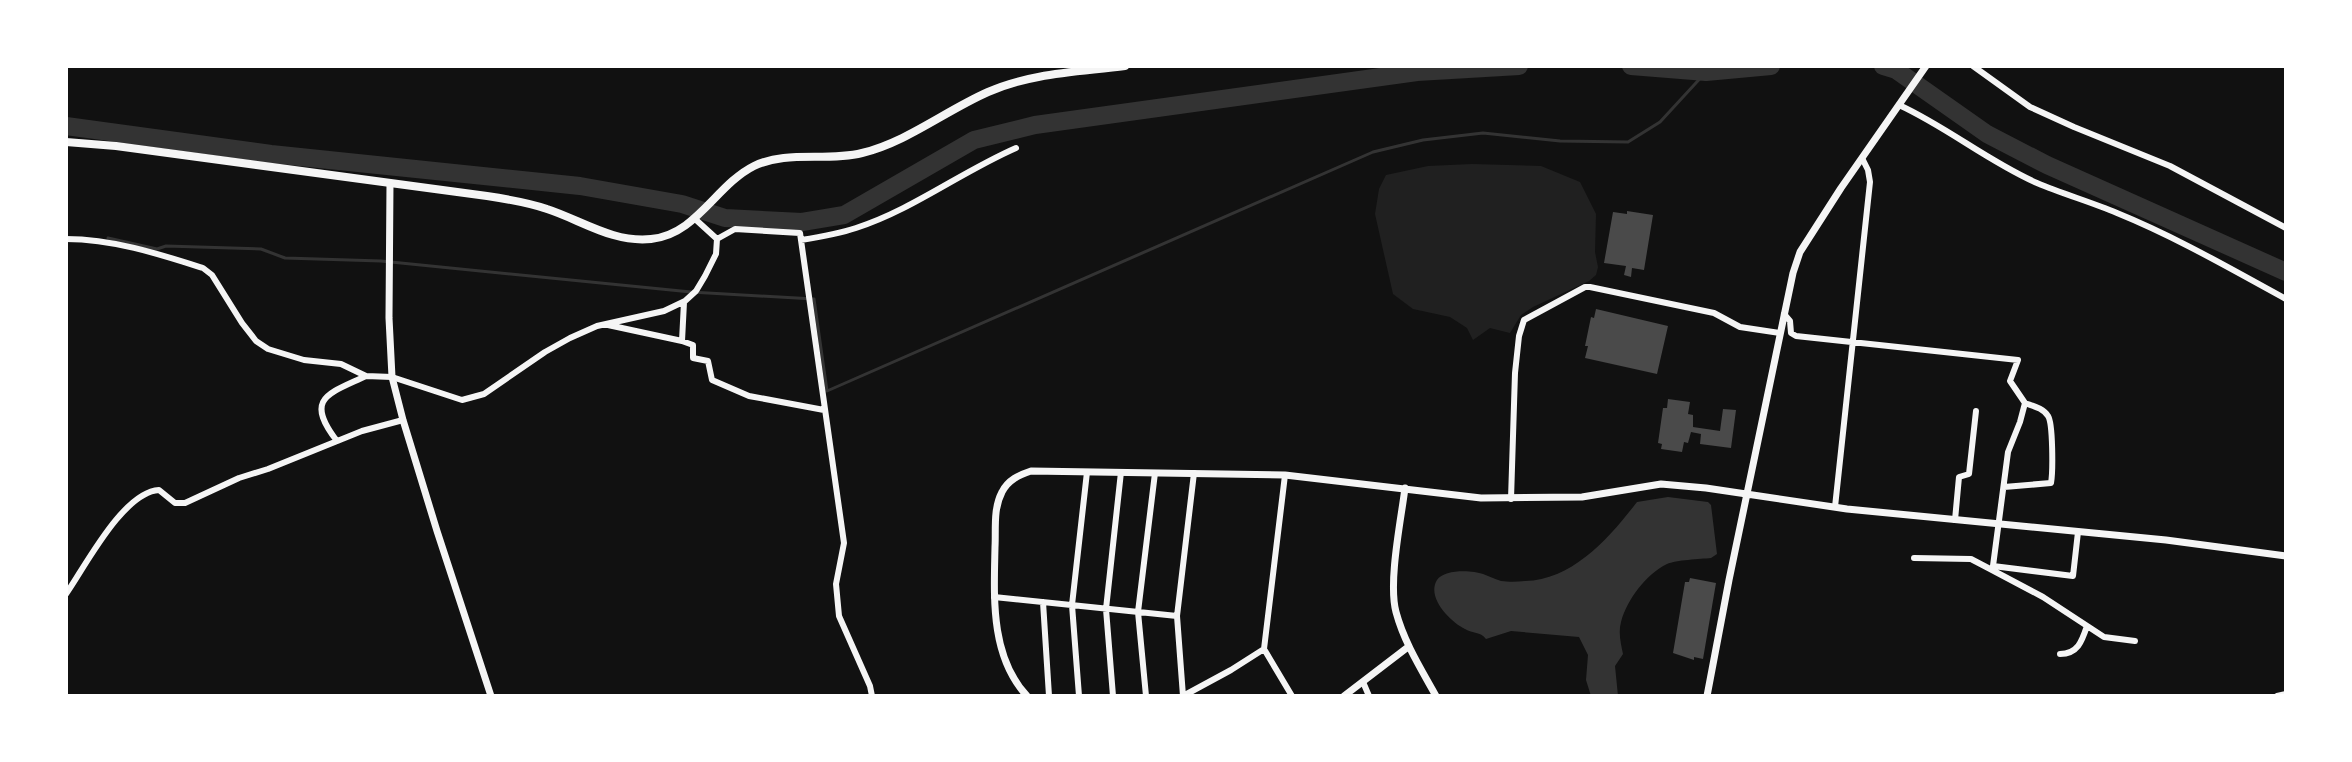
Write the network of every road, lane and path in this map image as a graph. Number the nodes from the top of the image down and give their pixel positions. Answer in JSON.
{"nodes":[{"id":1,"x":1125,"y":66,"type":"edge"},
{"id":2,"x":1926,"y":66,"type":"edge"},
{"id":3,"x":1973,"y":66,"type":"edge"},
{"id":4,"x":1900,"y":104,"type":"junction"},
{"id":5,"x":66,"y":142,"type":"edge"},
{"id":6,"x":1016,"y":148,"type":"dead end"},
{"id":7,"x":1862,"y":158,"type":"junction"},
{"id":8,"x":390,"y":183,"type":"junction"},
{"id":9,"x":694,"y":218,"type":"junction"},
{"id":10,"x":2286,"y":228,"type":"edge"},
{"id":11,"x":66,"y":239,"type":"edge"},
{"id":12,"x":717,"y":239,"type":"junction"},
{"id":13,"x":801,"y":240,"type":"junction"},
{"id":14,"x":2286,"y":299,"type":"edge"},
{"id":15,"x":684,"y":302,"type":"junction"},
{"id":16,"x":1784,"y":314,"type":"junction"},
{"id":17,"x":605,"y":324,"type":"junction"},
{"id":18,"x":1780,"y":333,"type":"junction"},
{"id":19,"x":682,"y":341,"type":"junction"},
{"id":20,"x":1853,"y":341,"type":"junction"},
{"id":21,"x":366,"y":376,"type":"junction"},
{"id":22,"x":392,"y":377,"type":"junction"},
{"id":23,"x":2025,"y":403,"type":"junction"},
{"id":24,"x":824,"y":410,"type":"junction"},
{"id":25,"x":1976,"y":411,"type":"dead end"},
{"id":26,"x":403,"y":420,"type":"junction"},
{"id":27,"x":337,"y":441,"type":"junction"},
{"id":28,"x":1087,"y":472,"type":"junction"},
{"id":29,"x":1121,"y":472,"type":"junction"},
{"id":30,"x":1155,"y":473,"type":"junction"},
{"id":31,"x":1194,"y":473,"type":"junction"},
{"id":32,"x":1285,"y":475,"type":"junction"},
{"id":33,"x":2004,"y":487,"type":"junction"},
{"id":34,"x":1405,"y":488,"type":"junction"},
{"id":35,"x":1747,"y":496,"type":"junction"},
{"id":36,"x":1511,"y":499,"type":"junction"},
{"id":37,"x":1835,"y":507,"type":"junction"},
{"id":38,"x":1955,"y":520,"type":"junction"},
{"id":39,"x":2000,"y":525,"type":"junction"},
{"id":40,"x":2078,"y":532,"type":"junction"},
{"id":41,"x":2286,"y":556,"type":"edge"},
{"id":42,"x":1914,"y":558,"type":"dead end"},
{"id":43,"x":1993,"y":568,"type":"junction"},
{"id":44,"x":66,"y":594,"type":"edge"},
{"id":45,"x":994,"y":597,"type":"junction"},
{"id":46,"x":1043,"y":602,"type":"junction"},
{"id":47,"x":1072,"y":605,"type":"junction"},
{"id":48,"x":1106,"y":609,"type":"junction"},
{"id":49,"x":1138,"y":612,"type":"junction"},
{"id":50,"x":1177,"y":616,"type":"junction"},
{"id":51,"x":2087,"y":626,"type":"junction"},
{"id":52,"x":2135,"y":641,"type":"dead end"},
{"id":53,"x":1408,"y":647,"type":"junction"},
{"id":54,"x":1264,"y":649,"type":"junction"},
{"id":55,"x":2060,"y":654,"type":"dead end"},
{"id":56,"x":1363,"y":682,"type":"junction"},
{"id":57,"x":2286,"y":694,"type":"edge"},
{"id":58,"x":491,"y":696,"type":"edge"},
{"id":59,"x":872,"y":696,"type":"edge"},
{"id":60,"x":1027,"y":696,"type":"edge"},
{"id":61,"x":1049,"y":696,"type":"edge"},
{"id":62,"x":1079,"y":696,"type":"edge"},
{"id":63,"x":1113,"y":696,"type":"edge"},
{"id":64,"x":1146,"y":696,"type":"edge"},
{"id":65,"x":1183,"y":696,"type":"edge"},
{"id":66,"x":1292,"y":696,"type":"edge"},
{"id":67,"x":1344,"y":696,"type":"edge"},
{"id":68,"x":1369,"y":696,"type":"edge"},
{"id":69,"x":1436,"y":696,"type":"edge"},
{"id":70,"x":1707,"y":696,"type":"edge"},
{"id":71,"x":2277,"y":696,"type":"edge"}],
"edges":[{"from":1,"to":9,"type":"main road"},
{"from":2,"to":4,"type":"street"},
{"from":3,"to":10,"type":"street"},
{"from":4,"to":7,"type":"street"},
{"from":4,"to":14,"type":"street"},
{"from":5,"to":8,"type":"main road"},
{"from":6,"to":13,"type":"street"},
{"from":7,"to":16,"type":"street"},
{"from":7,"to":20,"type":"street"},
{"from":8,"to":9,"type":"main road"},
{"from":8,"to":22,"type":"street"},
{"from":9,"to":12,"type":"street"},
{"from":11,"to":21,"type":"street"},
{"from":12,"to":13,"type":"street"},
{"from":12,"to":15,"type":"street"},
{"from":13,"to":24,"type":"street"},
{"from":15,"to":17,"type":"street"},
{"from":15,"to":19,"type":"street"},
{"from":16,"to":18,"type":"street"},
{"from":16,"to":20,"type":"street"},
{"from":17,"to":19,"type":"street"},
{"from":17,"to":22,"type":"street"},
{"from":18,"to":35,"type":"street"},
{"from":18,"to":36,"type":"street"},
{"from":19,"to":24,"type":"street"},
{"from":20,"to":23,"type":"street"},
{"from":20,"to":37,"type":"street"},
{"from":21,"to":22,"type":"street"},
{"from":21,"to":27,"type":"street"},
{"from":22,"to":26,"type":"street"},
{"from":23,"to":33,"type":"street"},
{"from":23,"to":33,"type":"street"},
{"from":24,"to":59,"type":"street"},
{"from":25,"to":38,"type":"street"},
{"from":26,"to":27,"type":"street"},
{"from":26,"to":58,"type":"street"},
{"from":27,"to":44,"type":"street"},
{"from":28,"to":29,"type":"street"},
{"from":28,"to":45,"type":"street"},
{"from":28,"to":47,"type":"street"},
{"from":29,"to":30,"type":"street"},
{"from":29,"to":48,"type":"street"},
{"from":30,"to":31,"type":"street"},
{"from":30,"to":49,"type":"street"},
{"from":31,"to":32,"type":"street"},
{"from":31,"to":50,"type":"street"},
{"from":32,"to":34,"type":"street"},
{"from":32,"to":54,"type":"street"},
{"from":33,"to":39,"type":"street"},
{"from":34,"to":36,"type":"street"},
{"from":34,"to":53,"type":"street"},
{"from":35,"to":36,"type":"street"},
{"from":35,"to":37,"type":"street"},
{"from":35,"to":70,"type":"street"},
{"from":37,"to":38,"type":"street"},
{"from":38,"to":39,"type":"street"},
{"from":39,"to":40,"type":"street"},
{"from":39,"to":43,"type":"street"},
{"from":40,"to":41,"type":"street"},
{"from":40,"to":43,"type":"street"},
{"from":42,"to":43,"type":"street"},
{"from":43,"to":51,"type":"street"},
{"from":45,"to":46,"type":"street"},
{"from":45,"to":60,"type":"street"},
{"from":46,"to":47,"type":"street"},
{"from":46,"to":61,"type":"street"},
{"from":47,"to":48,"type":"street"},
{"from":47,"to":62,"type":"street"},
{"from":48,"to":49,"type":"street"},
{"from":48,"to":63,"type":"street"},
{"from":49,"to":50,"type":"street"},
{"from":49,"to":64,"type":"street"},
{"from":50,"to":65,"type":"street"},
{"from":51,"to":52,"type":"street"},
{"from":51,"to":55,"type":"street"},
{"from":53,"to":56,"type":"street"},
{"from":53,"to":69,"type":"street"},
{"from":54,"to":65,"type":"street"},
{"from":54,"to":66,"type":"street"},
{"from":56,"to":67,"type":"street"},
{"from":56,"to":68,"type":"street"},
{"from":57,"to":71,"type":"street"}]}
